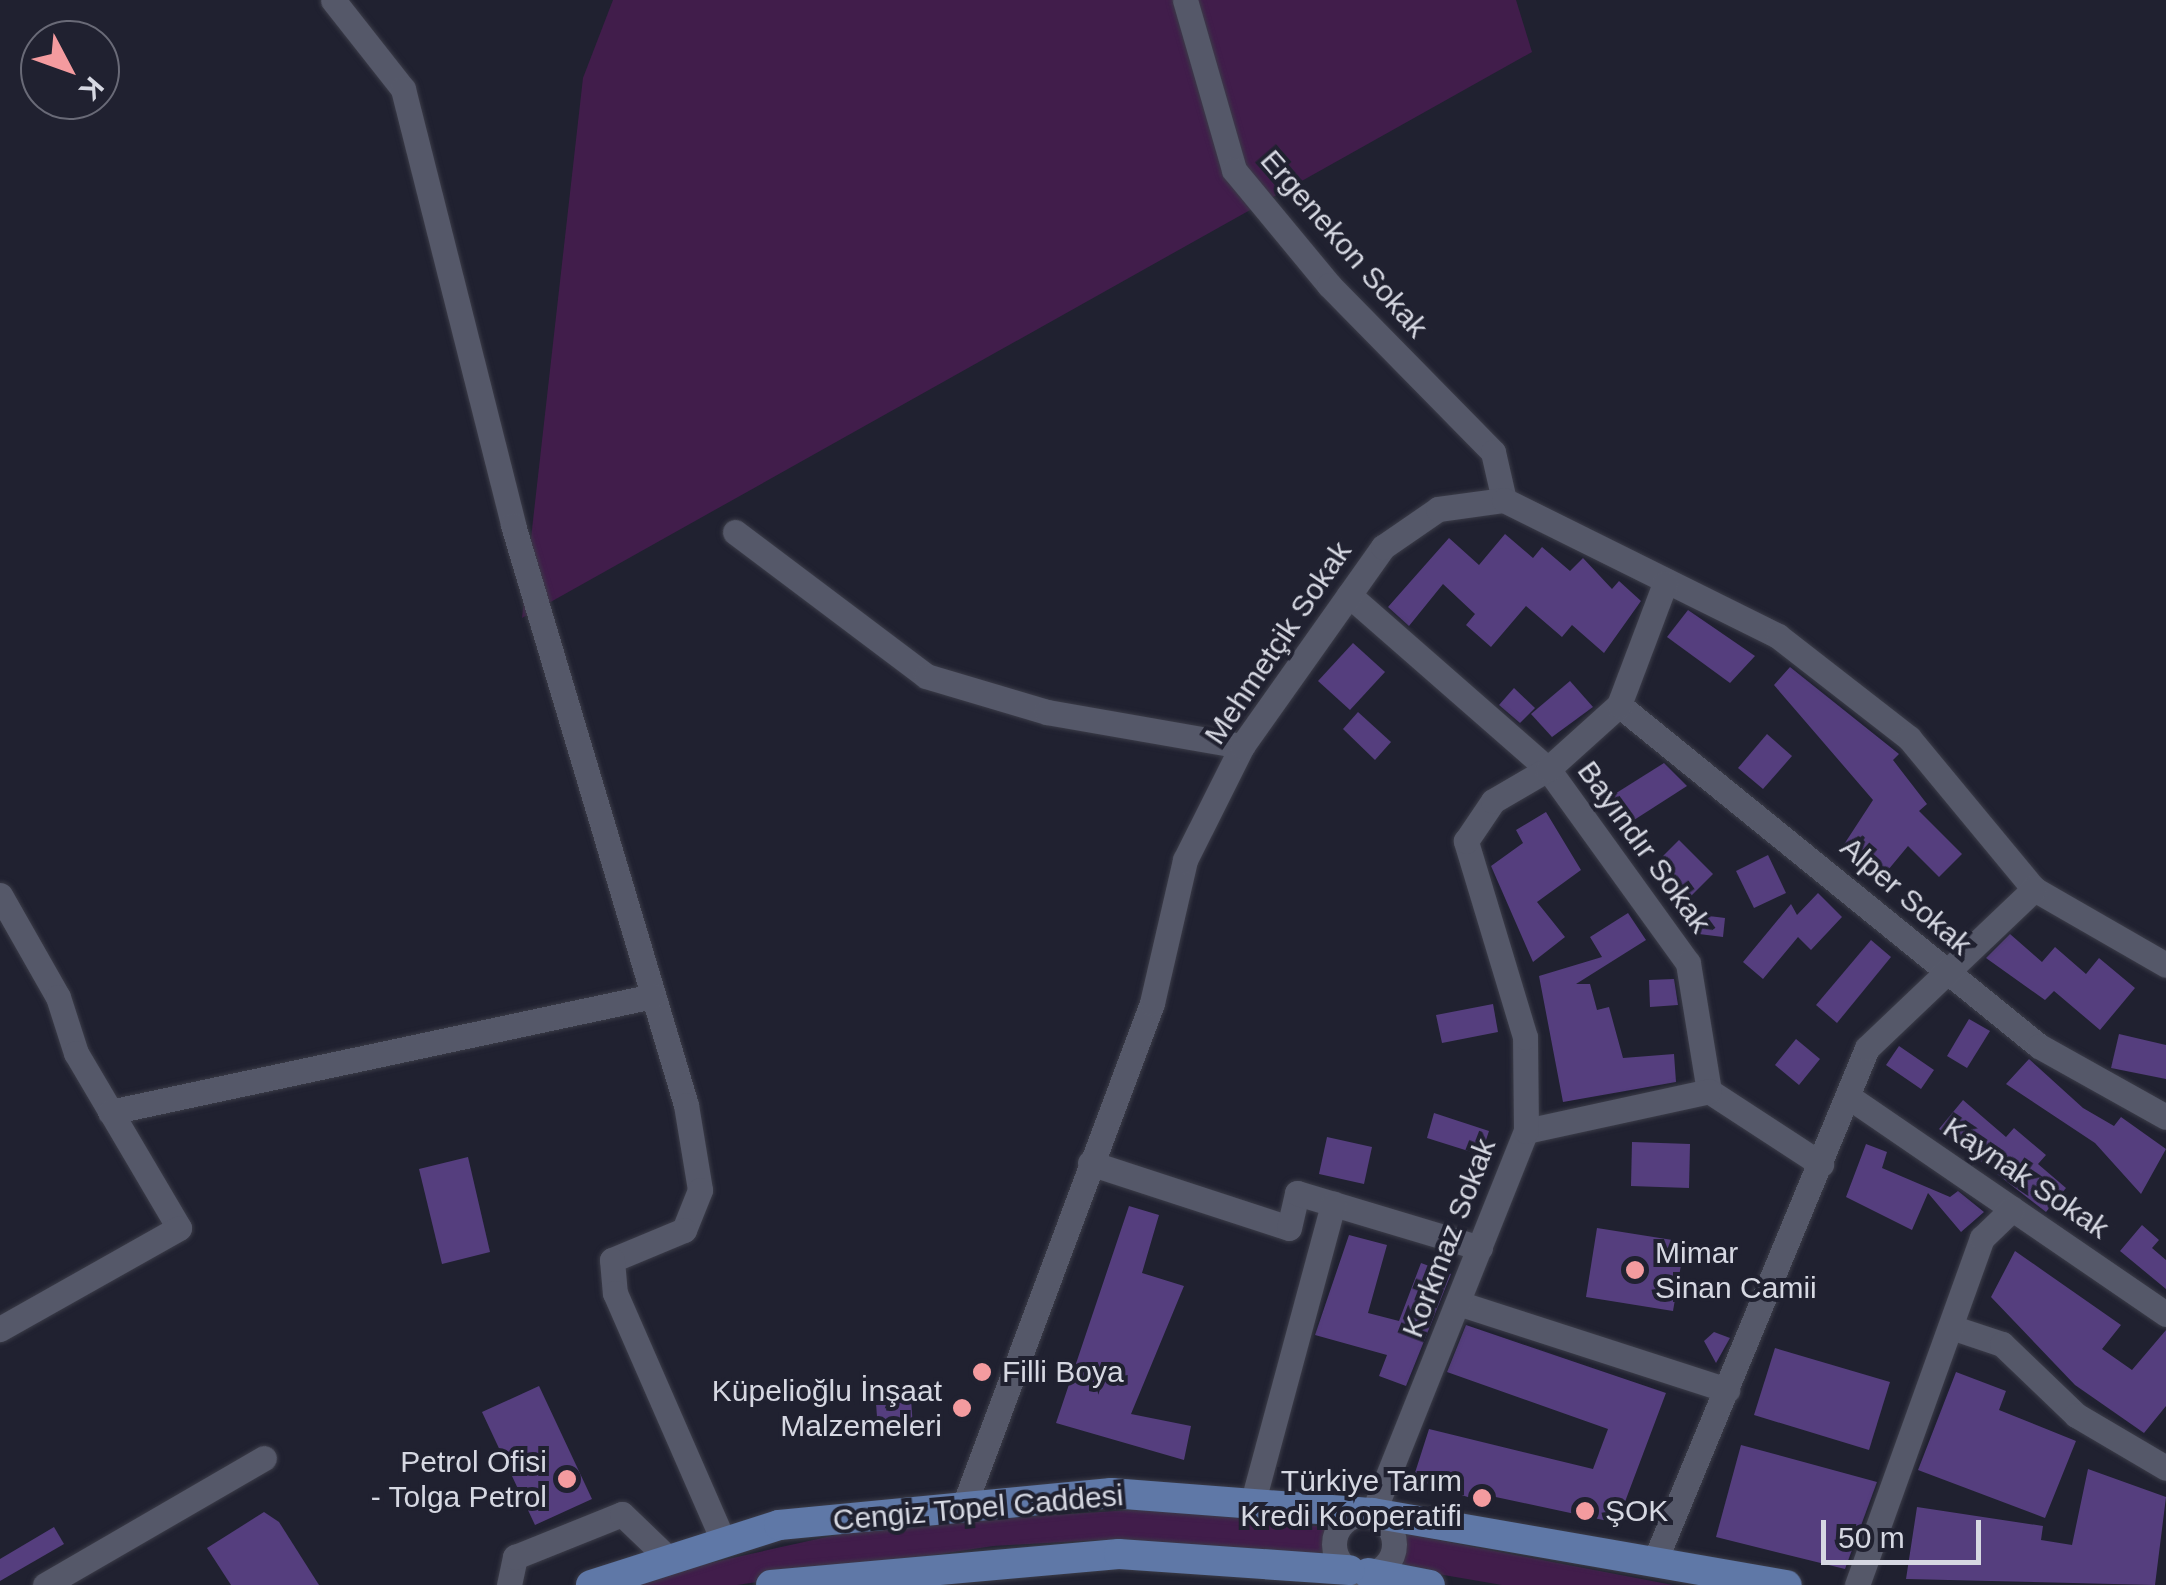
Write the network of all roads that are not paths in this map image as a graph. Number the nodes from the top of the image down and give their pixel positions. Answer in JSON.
{"nodes":[{"id":1,"x":334,"y":0,"type":"edge"},
{"id":2,"x":1185,"y":0,"type":"edge"},
{"id":3,"x":1504,"y":500,"type":"junction"},
{"id":4,"x":735,"y":532,"type":"dead end"},
{"id":5,"x":1665,"y":583,"type":"junction"},
{"id":6,"x":1349,"y":595,"type":"junction"},
{"id":7,"x":1618,"y":704,"type":"junction"},
{"id":8,"x":1242,"y":746,"type":"junction"},
{"id":9,"x":1548,"y":769,"type":"junction"},
{"id":10,"x":2034,"y":889,"type":"junction"},
{"id":11,"x":0,"y":895,"type":"edge"},
{"id":12,"x":2166,"y":965,"type":"edge"},
{"id":13,"x":1940,"y":970,"type":"junction"},
{"id":14,"x":653,"y":996,"type":"junction"},
{"id":15,"x":1708,"y":1091,"type":"junction"},
{"id":16,"x":1850,"y":1096,"type":"junction"},
{"id":17,"x":110,"y":1112,"type":"junction"},
{"id":18,"x":2166,"y":1117,"type":"edge"},
{"id":19,"x":1526,"y":1132,"type":"junction"},
{"id":20,"x":1090,"y":1162,"type":"junction"},
{"id":21,"x":1821,"y":1164,"type":"junction"},
{"id":22,"x":1334,"y":1204,"type":"junction"},
{"id":23,"x":2012,"y":1209,"type":"junction"},
{"id":24,"x":1480,"y":1248,"type":"junction"},
{"id":25,"x":1458,"y":1303,"type":"junction"},
{"id":26,"x":2166,"y":1314,"type":"edge"},
{"id":27,"x":1951,"y":1327,"type":"junction"},
{"id":28,"x":0,"y":1329,"type":"edge"},
{"id":29,"x":1726,"y":1390,"type":"junction"},
{"id":30,"x":264,"y":1458,"type":"dead end"},
{"id":31,"x":2166,"y":1468,"type":"edge"},
{"id":32,"x":1253,"y":1501,"type":"junction"},
{"id":33,"x":965,"y":1503,"type":"junction"},
{"id":34,"x":1373,"y":1513,"type":"junction"},
{"id":35,"x":724,"y":1543,"type":"junction"},
{"id":36,"x":670,"y":1560,"type":"junction"},
{"id":37,"x":1654,"y":1563,"type":"junction"},
{"id":38,"x":1362,"y":1576,"type":"edge"},
{"id":39,"x":45,"y":1585,"type":"edge"},
{"id":40,"x":509,"y":1585,"type":"edge"},
{"id":41,"x":590,"y":1585,"type":"edge"},
{"id":42,"x":771,"y":1585,"type":"edge"},
{"id":43,"x":1430,"y":1585,"type":"edge"},
{"id":44,"x":1788,"y":1585,"type":"edge"},
{"id":45,"x":1857,"y":1585,"type":"edge"}],
"edges":[{"from":1,"to":14,"type":"street"},
{"from":2,"to":3,"type":"street","name":"Ergenekon Sokak"},
{"from":3,"to":5,"type":"street"},
{"from":3,"to":6,"type":"street","name":"Mehmetçik Sokak"},
{"from":4,"to":8,"type":"street"},
{"from":5,"to":7,"type":"street","name":"Korkmaz Sokak"},
{"from":5,"to":10,"type":"street"},
{"from":6,"to":8,"type":"street","name":"Mehmetçik Sokak"},
{"from":6,"to":9,"type":"street","name":"Bayındır Sokak"},
{"from":7,"to":9,"type":"street","name":"Korkmaz Sokak"},
{"from":7,"to":13,"type":"street","name":"Alper Sokak"},
{"from":8,"to":20,"type":"street","name":"Mehmetçik Sokak"},
{"from":9,"to":15,"type":"street","name":"Bayındır Sokak"},
{"from":9,"to":19,"type":"street","name":"Korkmaz Sokak"},
{"from":10,"to":12,"type":"street"},
{"from":10,"to":13,"type":"street"},
{"from":11,"to":17,"type":"street"},
{"from":13,"to":16,"type":"street"},
{"from":13,"to":18,"type":"street","name":"Alper Sokak"},
{"from":14,"to":17,"type":"street"},
{"from":14,"to":35,"type":"street"},
{"from":15,"to":19,"type":"street"},
{"from":15,"to":21,"type":"street"},
{"from":16,"to":21,"type":"street"},
{"from":16,"to":23,"type":"street","name":"Kaynak Sokak"},
{"from":17,"to":28,"type":"street"},
{"from":19,"to":24,"type":"street","name":"Korkmaz Sokak"},
{"from":20,"to":22,"type":"street"},
{"from":20,"to":33,"type":"street","name":"Mehmetçik Sokak"},
{"from":21,"to":29,"type":"street"},
{"from":22,"to":24,"type":"street"},
{"from":22,"to":32,"type":"street"},
{"from":23,"to":26,"type":"street","name":"Kaynak Sokak"},
{"from":23,"to":27,"type":"street"},
{"from":24,"to":25,"type":"street","name":"Korkmaz Sokak"},
{"from":25,"to":29,"type":"street"},
{"from":25,"to":34,"type":"street","name":"Korkmaz Sokak"},
{"from":27,"to":31,"type":"street"},
{"from":27,"to":45,"type":"street"},
{"from":29,"to":37,"type":"street"},
{"from":30,"to":39,"type":"street"},
{"from":32,"to":33,"type":"main road","name":"Cengiz Topel Caddesi"},
{"from":32,"to":34,"type":"main road","name":"Cengiz Topel Caddesi"},
{"from":33,"to":35,"type":"main road","name":"Cengiz Topel Caddesi"},
{"from":34,"to":37,"type":"main road","name":"Cengiz Topel Caddesi"},
{"from":34,"to":38,"type":"street"},
{"from":34,"to":38,"type":"street"},
{"from":35,"to":36,"type":"main road","name":"Cengiz Topel Caddesi"},
{"from":36,"to":40,"type":"street"},
{"from":36,"to":41,"type":"main road","name":"Cengiz Topel Caddesi"},
{"from":37,"to":44,"type":"main road","name":"Cengiz Topel Caddesi"},
{"from":38,"to":42,"type":"main road","name":"Cengiz Topel Caddesi"},
{"from":38,"to":43,"type":"main road","name":"Cengiz Topel Caddesi"}]}
